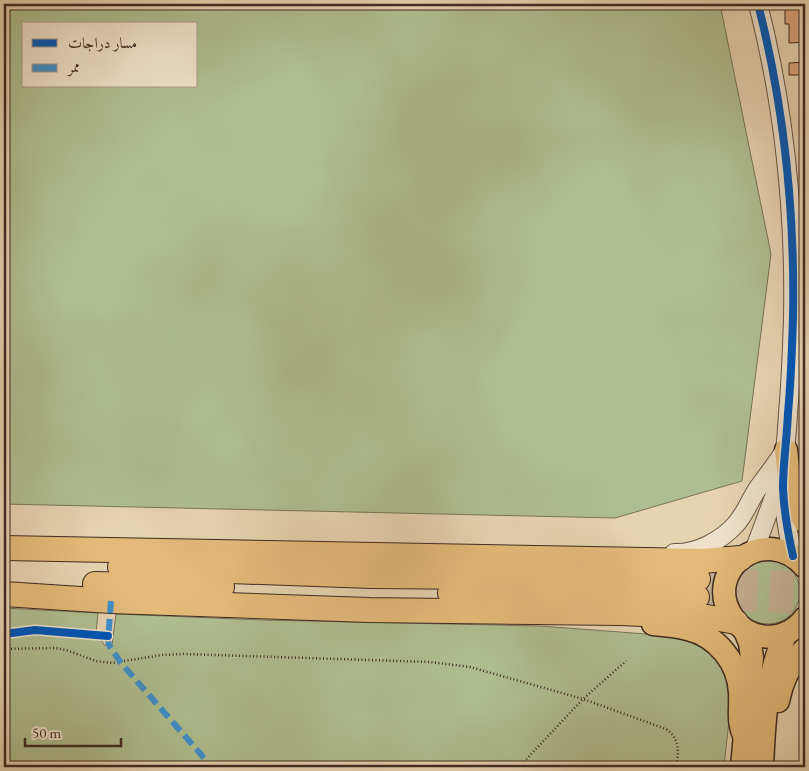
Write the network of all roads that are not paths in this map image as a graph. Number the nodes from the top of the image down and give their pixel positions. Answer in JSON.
{"nodes":[{"id":1,"x":758,"y":4,"type":"edge"},
{"id":2,"x":786,"y":450,"type":"junction"},
{"id":3,"x":805,"y":522,"type":"edge"},
{"id":4,"x":4,"y":548,"type":"edge"},
{"id":5,"x":747,"y":554,"type":"junction"},
{"id":6,"x":630,"y":559,"type":"junction"},
{"id":7,"x":4,"y":560,"type":"edge"},
{"id":8,"x":801,"y":562,"type":"edge"},
{"id":9,"x":4,"y":581,"type":"edge"},
{"id":10,"x":4,"y":594,"type":"edge"},
{"id":11,"x":622,"y":613,"type":"junction"},
{"id":12,"x":740,"y":626,"type":"junction"},
{"id":13,"x":798,"y":626,"type":"edge"},
{"id":14,"x":805,"y":649,"type":"edge"},
{"id":15,"x":754,"y":740,"type":"junction"},
{"id":16,"x":742,"y":767,"type":"edge"},
{"id":17,"x":762,"y":767,"type":"edge"}],
"edges":[{"from":1,"to":2,"type":"street"},
{"from":2,"to":3,"type":"main road"},
{"from":2,"to":5,"type":"street"},
{"from":2,"to":6,"type":"street"},
{"from":2,"to":8,"type":"street"},
{"from":4,"to":6,"type":"highway"},
{"from":5,"to":6,"type":"highway"},
{"from":5,"to":8,"type":"main road"},
{"from":5,"to":12,"type":"main road"},
{"from":7,"to":9,"type":"highway"},
{"from":10,"to":11,"type":"highway"},
{"from":11,"to":12,"type":"highway"},
{"from":11,"to":15,"type":"main road"},
{"from":12,"to":13,"type":"main road"},
{"from":12,"to":15,"type":"main road"},
{"from":13,"to":15,"type":"main road"},
{"from":14,"to":15,"type":"main road"},
{"from":15,"to":16,"type":"main road"},
{"from":15,"to":17,"type":"main road"}]}
